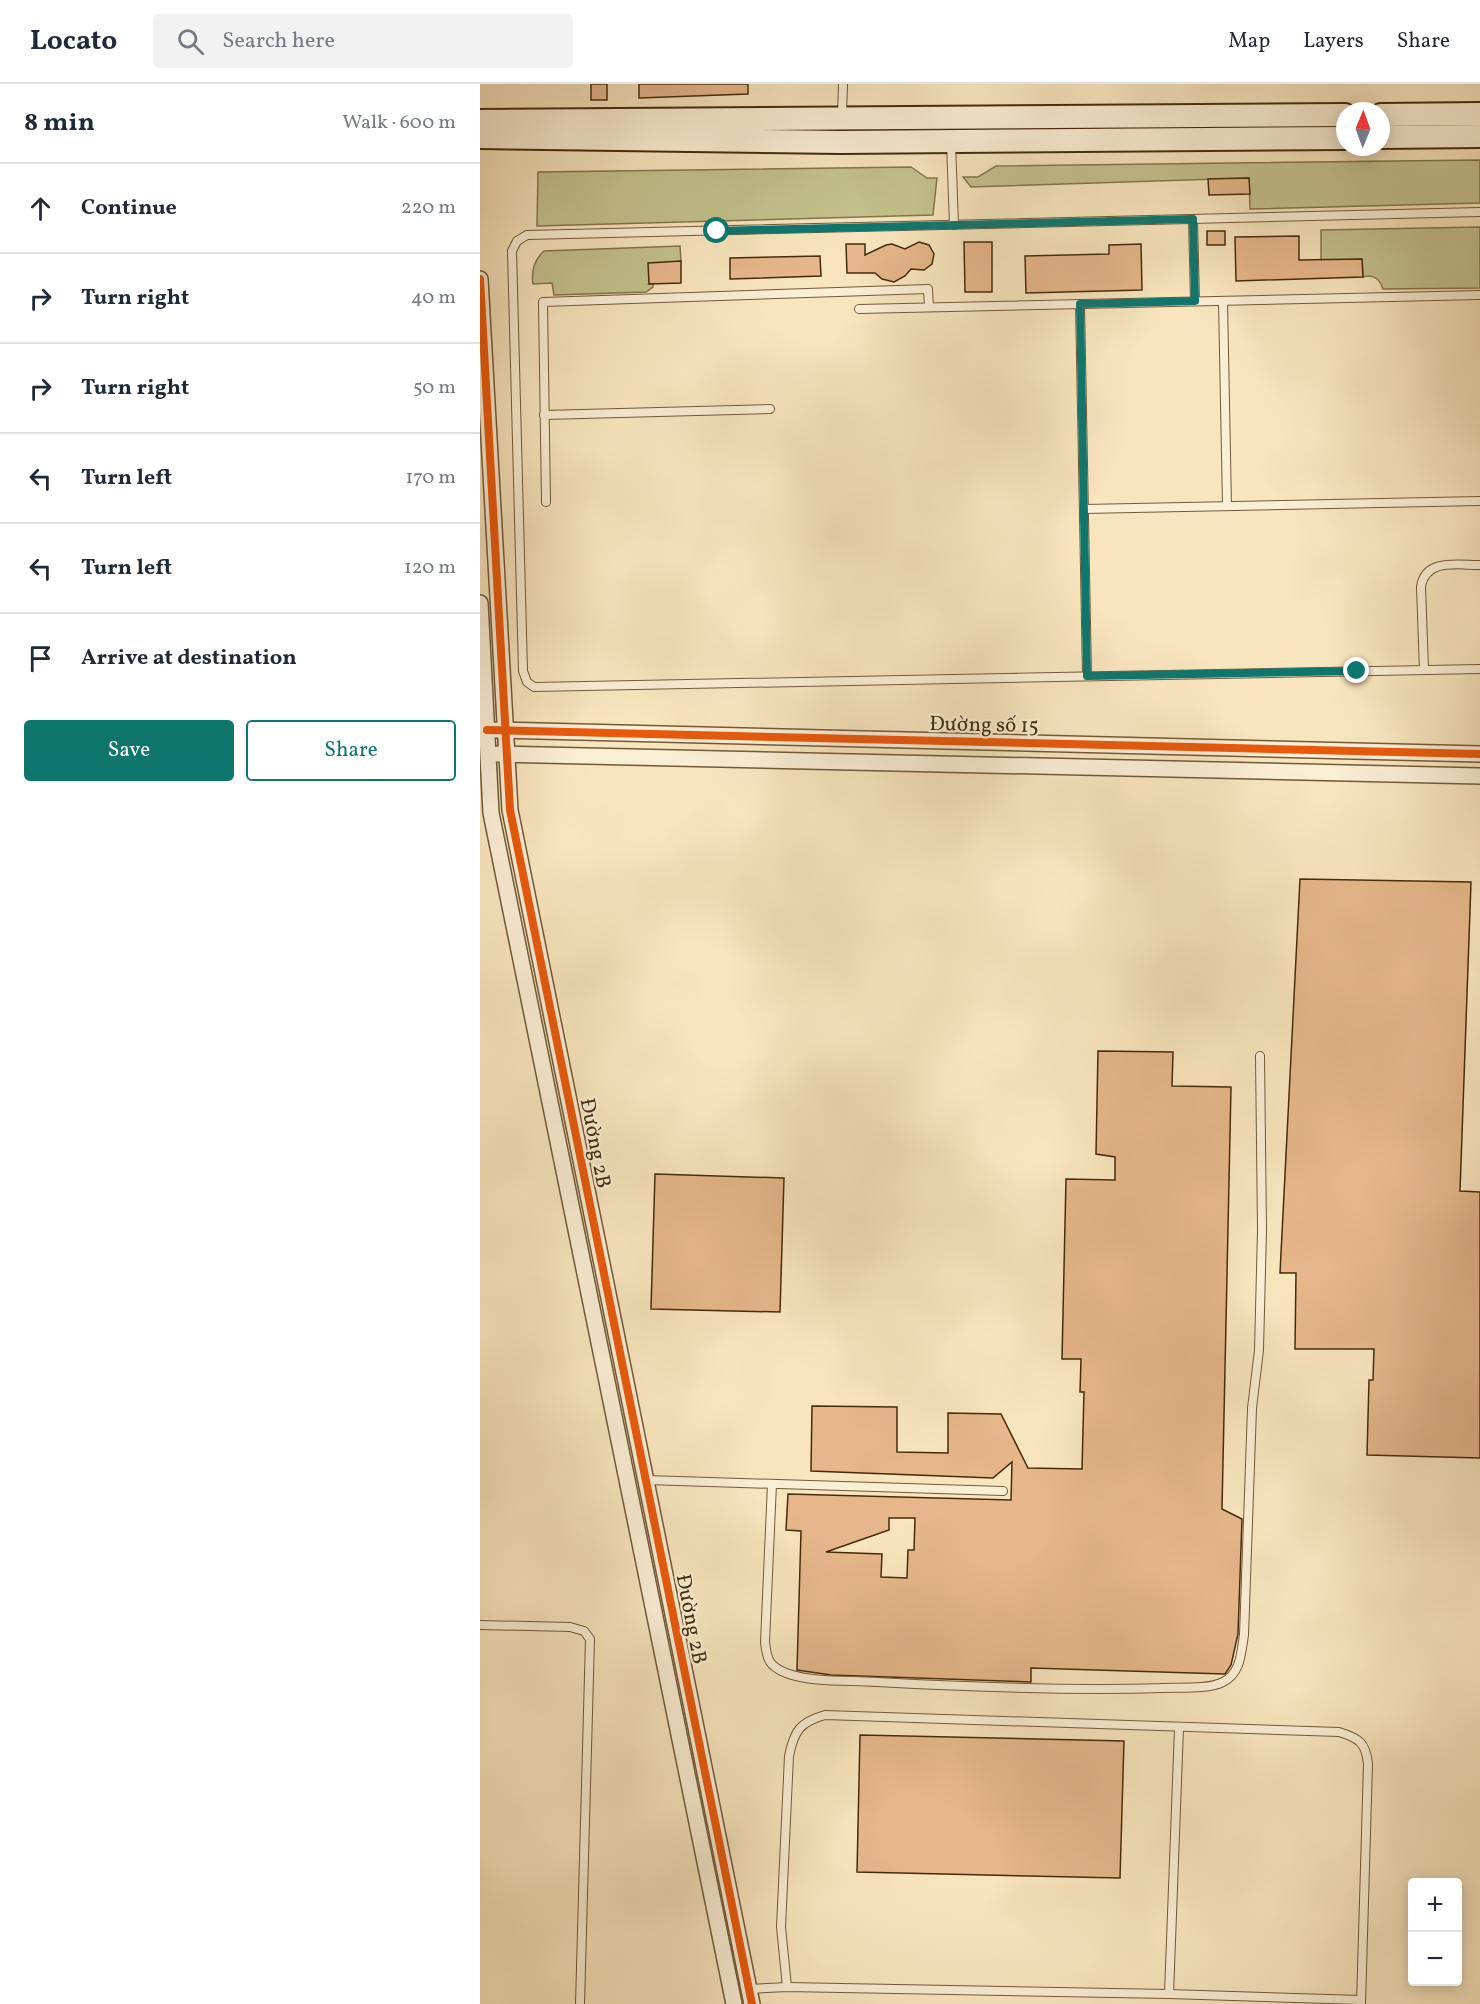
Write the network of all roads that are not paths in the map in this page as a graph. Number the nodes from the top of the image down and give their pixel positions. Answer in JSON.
{"nodes":[{"id":1,"x":843,"y":84,"type":"edge"},
{"id":2,"x":1480,"y":114,"type":"edge"},
{"id":3,"x":1336,"y":115,"type":"edge"},
{"id":4,"x":1390,"y":115,"type":"edge"},
{"id":5,"x":480,"y":121,"type":"edge"},
{"id":6,"x":950,"y":130,"type":"junction"},
{"id":7,"x":841,"y":131,"type":"junction"},
{"id":8,"x":1480,"y":136,"type":"edge"},
{"id":9,"x":480,"y":137,"type":"edge"},
{"id":10,"x":1390,"y":137,"type":"edge"},
{"id":11,"x":1336,"y":138,"type":"edge"},
{"id":12,"x":1480,"y":212,"type":"edge"},
{"id":13,"x":1193,"y":219,"type":"junction"},
{"id":14,"x":954,"y":225,"type":"junction"},
{"id":15,"x":480,"y":279,"type":"edge"},
{"id":16,"x":1480,"y":295,"type":"edge"},
{"id":17,"x":1223,"y":300,"type":"junction"},
{"id":18,"x":1195,"y":301,"type":"junction"},
{"id":19,"x":1080,"y":304,"type":"junction"},
{"id":20,"x":929,"y":307,"type":"junction"},
{"id":21,"x":859,"y":309,"type":"dead end"},
{"id":22,"x":770,"y":409,"type":"dead end"},
{"id":23,"x":544,"y":415,"type":"junction"},
{"id":24,"x":1480,"y":501,"type":"edge"},
{"id":25,"x":546,"y":502,"type":"dead end"},
{"id":26,"x":1227,"y":506,"type":"junction"},
{"id":27,"x":1084,"y":509,"type":"junction"},
{"id":28,"x":1480,"y":565,"type":"edge"},
{"id":29,"x":480,"y":603,"type":"edge"},
{"id":30,"x":1480,"y":669,"type":"edge"},
{"id":31,"x":1424,"y":670,"type":"junction"},
{"id":32,"x":1087,"y":676,"type":"junction"},
{"id":33,"x":487,"y":730,"type":"junction"},
{"id":34,"x":506,"y":730,"type":"junction"},
{"id":35,"x":488,"y":754,"type":"junction"},
{"id":36,"x":507,"y":754,"type":"junction"},
{"id":37,"x":1480,"y":754,"type":"edge"},
{"id":38,"x":1480,"y":776,"type":"edge"},
{"id":39,"x":1260,"y":1056,"type":"dead end"},
{"id":40,"x":646,"y":1480,"type":"junction"},
{"id":41,"x":772,"y":1484,"type":"junction"},
{"id":42,"x":1003,"y":1491,"type":"dead end"},
{"id":43,"x":480,"y":1625,"type":"edge"},
{"id":44,"x":1179,"y":1728,"type":"junction"},
{"id":45,"x":787,"y":1987,"type":"junction"},
{"id":46,"x":1169,"y":1994,"type":"junction"},
{"id":47,"x":750,"y":1996,"type":"edge"},
{"id":48,"x":1361,"y":2002,"type":"edge"},
{"id":49,"x":580,"y":2004,"type":"edge"},
{"id":50,"x":734,"y":2004,"type":"edge"}],
"edges":[{"from":1,"to":7,"type":"lane"},
{"from":2,"to":4,"type":"street"},
{"from":3,"to":6,"type":"street"},
{"from":5,"to":7,"type":"street"},
{"from":6,"to":7,"type":"street"},
{"from":6,"to":11,"type":"street"},
{"from":6,"to":14,"type":"lane"},
{"from":7,"to":9,"type":"street"},
{"from":8,"to":10,"type":"street"},
{"from":12,"to":13,"type":"lane"},
{"from":13,"to":14,"type":"lane"},
{"from":13,"to":18,"type":"lane"},
{"from":14,"to":32,"type":"lane"},
{"from":15,"to":34,"type":"street","name":"Đường 2B"},
{"from":16,"to":17,"type":"lane"},
{"from":17,"to":18,"type":"lane"},
{"from":17,"to":26,"type":"lane"},
{"from":18,"to":19,"type":"lane"},
{"from":19,"to":20,"type":"lane"},
{"from":19,"to":27,"type":"lane"},
{"from":20,"to":21,"type":"lane"},
{"from":20,"to":23,"type":"lane"},
{"from":22,"to":23,"type":"lane"},
{"from":23,"to":25,"type":"lane"},
{"from":24,"to":26,"type":"lane"},
{"from":26,"to":27,"type":"lane"},
{"from":27,"to":32,"type":"lane"},
{"from":28,"to":31,"type":"lane"},
{"from":29,"to":33,"type":"street","name":"Đường 2B"},
{"from":30,"to":31,"type":"lane"},
{"from":31,"to":32,"type":"lane"},
{"from":33,"to":34,"type":"street","name":"Đường số 15"},
{"from":33,"to":35,"type":"street","name":"Đường 2B"},
{"from":34,"to":36,"type":"street","name":"Đường 2B"},
{"from":34,"to":37,"type":"street","name":"Đường số 15"},
{"from":35,"to":36,"type":"street","name":"Đường số 15"},
{"from":35,"to":50,"type":"street","name":"Đường 2B"},
{"from":36,"to":38,"type":"street","name":"Đường số 15"},
{"from":36,"to":40,"type":"street","name":"Đường 2B"},
{"from":39,"to":41,"type":"lane"},
{"from":40,"to":41,"type":"lane"},
{"from":40,"to":47,"type":"street","name":"Đường 2B"},
{"from":41,"to":42,"type":"lane"},
{"from":43,"to":49,"type":"lane"},
{"from":44,"to":45,"type":"lane"},
{"from":44,"to":46,"type":"lane"},
{"from":44,"to":48,"type":"lane"},
{"from":45,"to":46,"type":"lane"},
{"from":45,"to":47,"type":"lane"},
{"from":46,"to":48,"type":"lane"}]}
